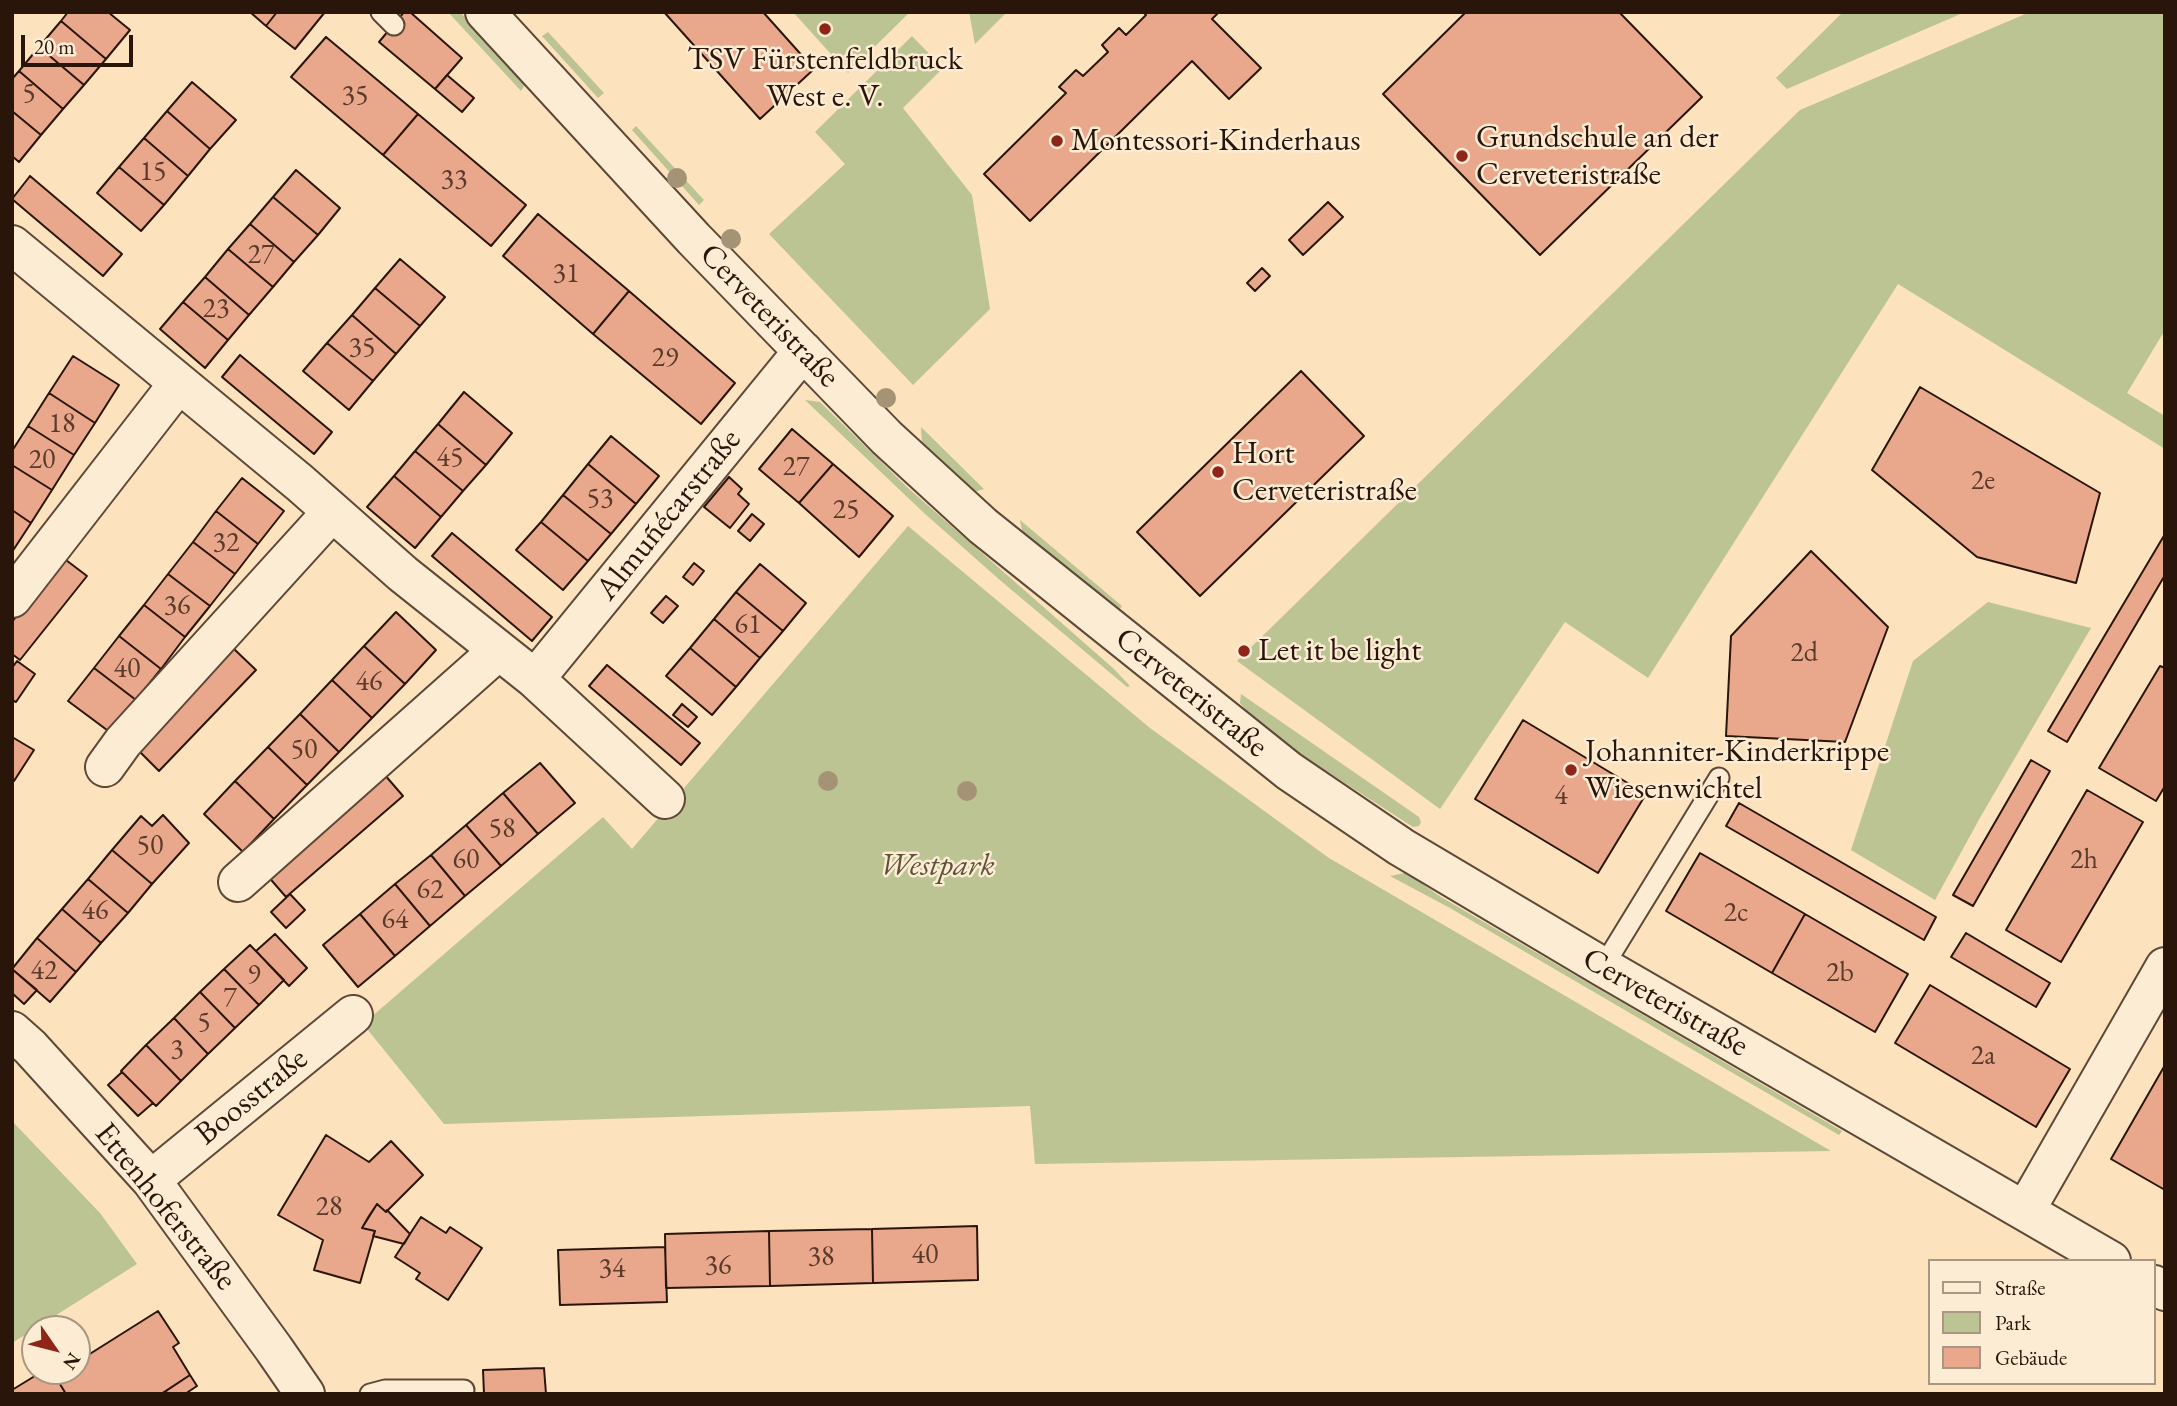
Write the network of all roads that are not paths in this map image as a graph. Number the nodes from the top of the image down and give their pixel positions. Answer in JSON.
{"nodes":[{"id":1,"x":485,"y":12,"type":"edge"},
{"id":2,"x":12,"y":245,"type":"edge"},
{"id":3,"x":803,"y":351,"type":"junction"},
{"id":4,"x":178,"y":384,"type":"junction"},
{"id":5,"x":332,"y":512,"type":"junction"},
{"id":6,"x":12,"y":598,"type":"edge"},
{"id":7,"x":498,"y":651,"type":"junction"},
{"id":8,"x":535,"y":679,"type":"junction"},
{"id":9,"x":105,"y":767,"type":"dead end"},
{"id":10,"x":1719,"y":778,"type":"dead end"},
{"id":11,"x":665,"y":799,"type":"dead end"},
{"id":12,"x":238,"y":882,"type":"dead end"},
{"id":13,"x":2165,"y":967,"type":"edge"},
{"id":14,"x":1603,"y":968,"type":"junction"},
{"id":15,"x":353,"y":1015,"type":"dead end"},
{"id":16,"x":12,"y":1031,"type":"edge"},
{"id":17,"x":151,"y":1180,"type":"junction"},
{"id":18,"x":2025,"y":1211,"type":"junction"},
{"id":19,"x":2109,"y":1259,"type":"edge"},
{"id":20,"x":464,"y":1390,"type":"dead end"},
{"id":21,"x":305,"y":1394,"type":"edge"},
{"id":22,"x":370,"y":1394,"type":"edge"}],
"edges":[{"from":1,"to":3,"type":"street","name":"Cerveteristraße"},
{"from":2,"to":4,"type":"street"},
{"from":3,"to":8,"type":"street","name":"Almuñécarstraße"},
{"from":3,"to":14,"type":"street","name":"Cerveteristraße"},
{"from":4,"to":5,"type":"street"},
{"from":4,"to":6,"type":"street"},
{"from":5,"to":7,"type":"street"},
{"from":5,"to":9,"type":"street"},
{"from":7,"to":8,"type":"street"},
{"from":7,"to":12,"type":"street"},
{"from":8,"to":11,"type":"street"},
{"from":10,"to":14,"type":"lane"},
{"from":13,"to":18,"type":"street"},
{"from":14,"to":18,"type":"street","name":"Cerveteristraße"},
{"from":15,"to":17,"type":"street","name":"Boosstraße"},
{"from":16,"to":17,"type":"street","name":"Ettenhoferstraße"},
{"from":17,"to":21,"type":"street","name":"Ettenhoferstraße"},
{"from":18,"to":19,"type":"street","name":"Cerveteristraße"},
{"from":20,"to":22,"type":"lane"}]}
